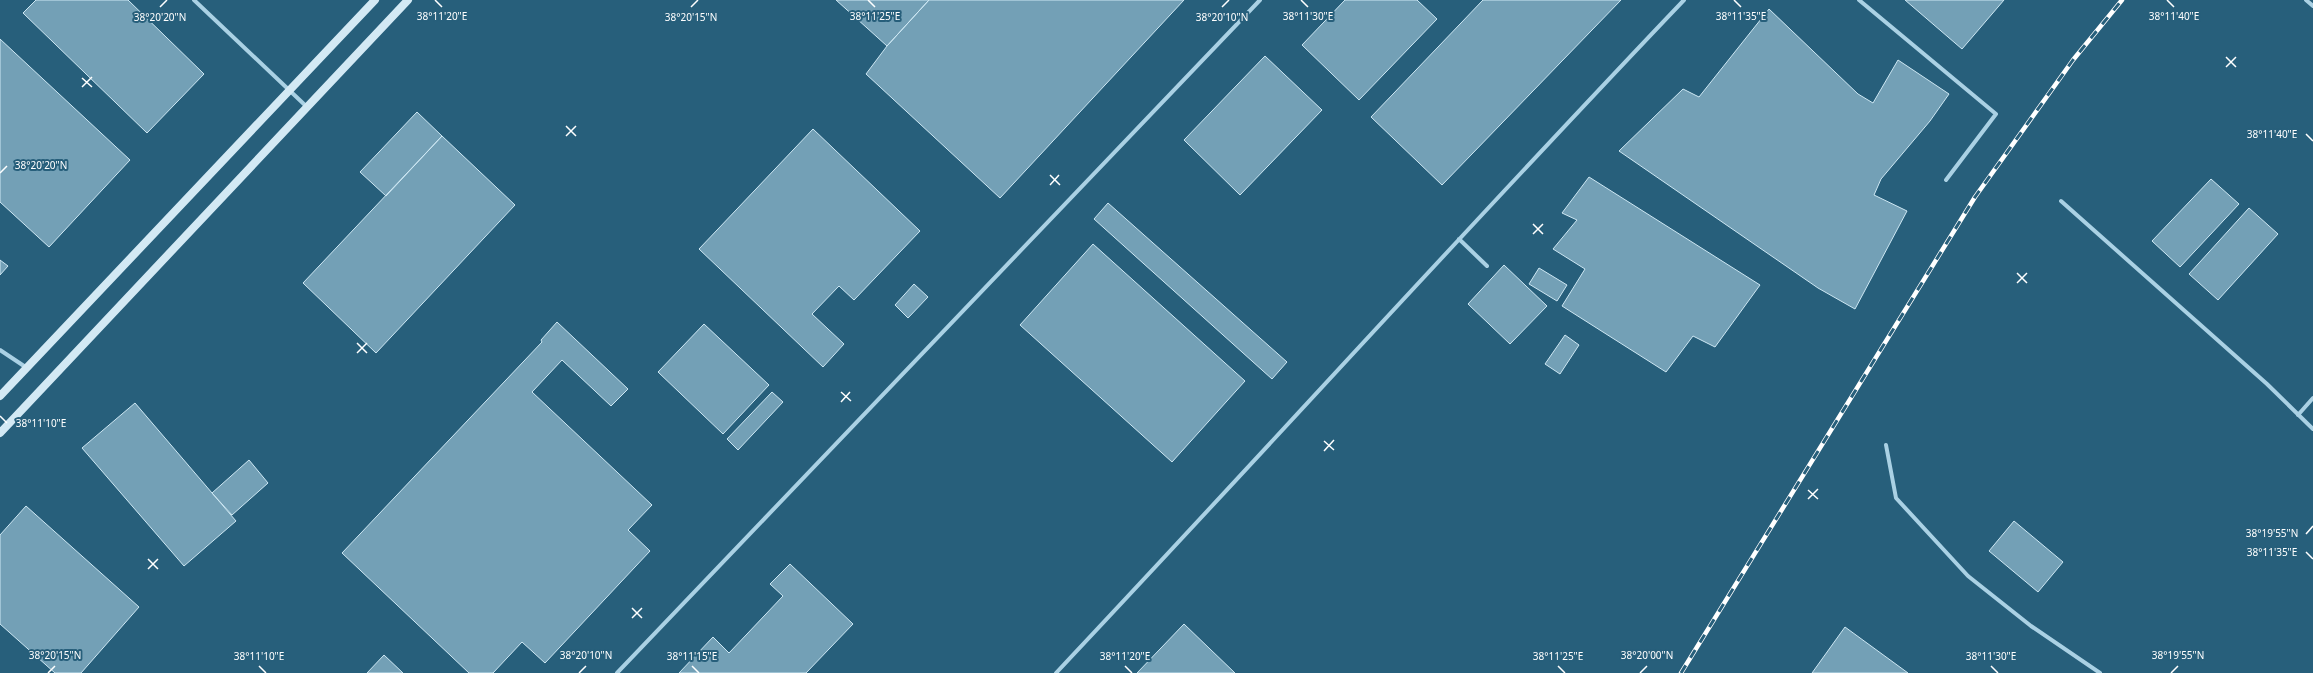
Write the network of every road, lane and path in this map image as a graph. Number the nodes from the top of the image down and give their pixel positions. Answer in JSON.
{"nodes":[{"id":1,"x":194,"y":0,"type":"edge"},
{"id":2,"x":375,"y":0,"type":"edge"},
{"id":3,"x":408,"y":0,"type":"edge"},
{"id":4,"x":1260,"y":0,"type":"edge"},
{"id":5,"x":1684,"y":0,"type":"edge"},
{"id":6,"x":1859,"y":0,"type":"edge"},
{"id":7,"x":2306,"y":0,"type":"edge"},
{"id":8,"x":2313,"y":6,"type":"edge"},
{"id":9,"x":289,"y":90,"type":"junction"},
{"id":10,"x":307,"y":107,"type":"junction"},
{"id":11,"x":1946,"y":180,"type":"dead end"},
{"id":12,"x":2062,"y":201,"type":"dead end"},
{"id":13,"x":1459,"y":239,"type":"junction"},
{"id":14,"x":1487,"y":266,"type":"dead end"},
{"id":15,"x":0,"y":350,"type":"edge"},
{"id":16,"x":27,"y":368,"type":"junction"},
{"id":17,"x":0,"y":396,"type":"edge"},
{"id":18,"x":2313,"y":398,"type":"edge"},
{"id":19,"x":2298,"y":414,"type":"junction"},
{"id":20,"x":2313,"y":429,"type":"edge"},
{"id":21,"x":0,"y":433,"type":"edge"},
{"id":22,"x":1886,"y":445,"type":"dead end"},
{"id":23,"x":616,"y":673,"type":"edge"},
{"id":24,"x":1056,"y":673,"type":"edge"},
{"id":25,"x":2100,"y":673,"type":"edge"}],
"edges":[{"from":1,"to":9,"type":"street"},
{"from":2,"to":9,"type":"main road"},
{"from":3,"to":10,"type":"main road"},
{"from":4,"to":23,"type":"street"},
{"from":5,"to":13,"type":"street"},
{"from":6,"to":11,"type":"street"},
{"from":7,"to":8,"type":"street"},
{"from":9,"to":10,"type":"street"},
{"from":9,"to":16,"type":"main road"},
{"from":10,"to":21,"type":"main road"},
{"from":12,"to":19,"type":"street"},
{"from":13,"to":14,"type":"street"},
{"from":13,"to":24,"type":"street"},
{"from":15,"to":16,"type":"street"},
{"from":16,"to":17,"type":"main road"},
{"from":18,"to":19,"type":"street"},
{"from":19,"to":20,"type":"street"},
{"from":22,"to":25,"type":"street"}]}
